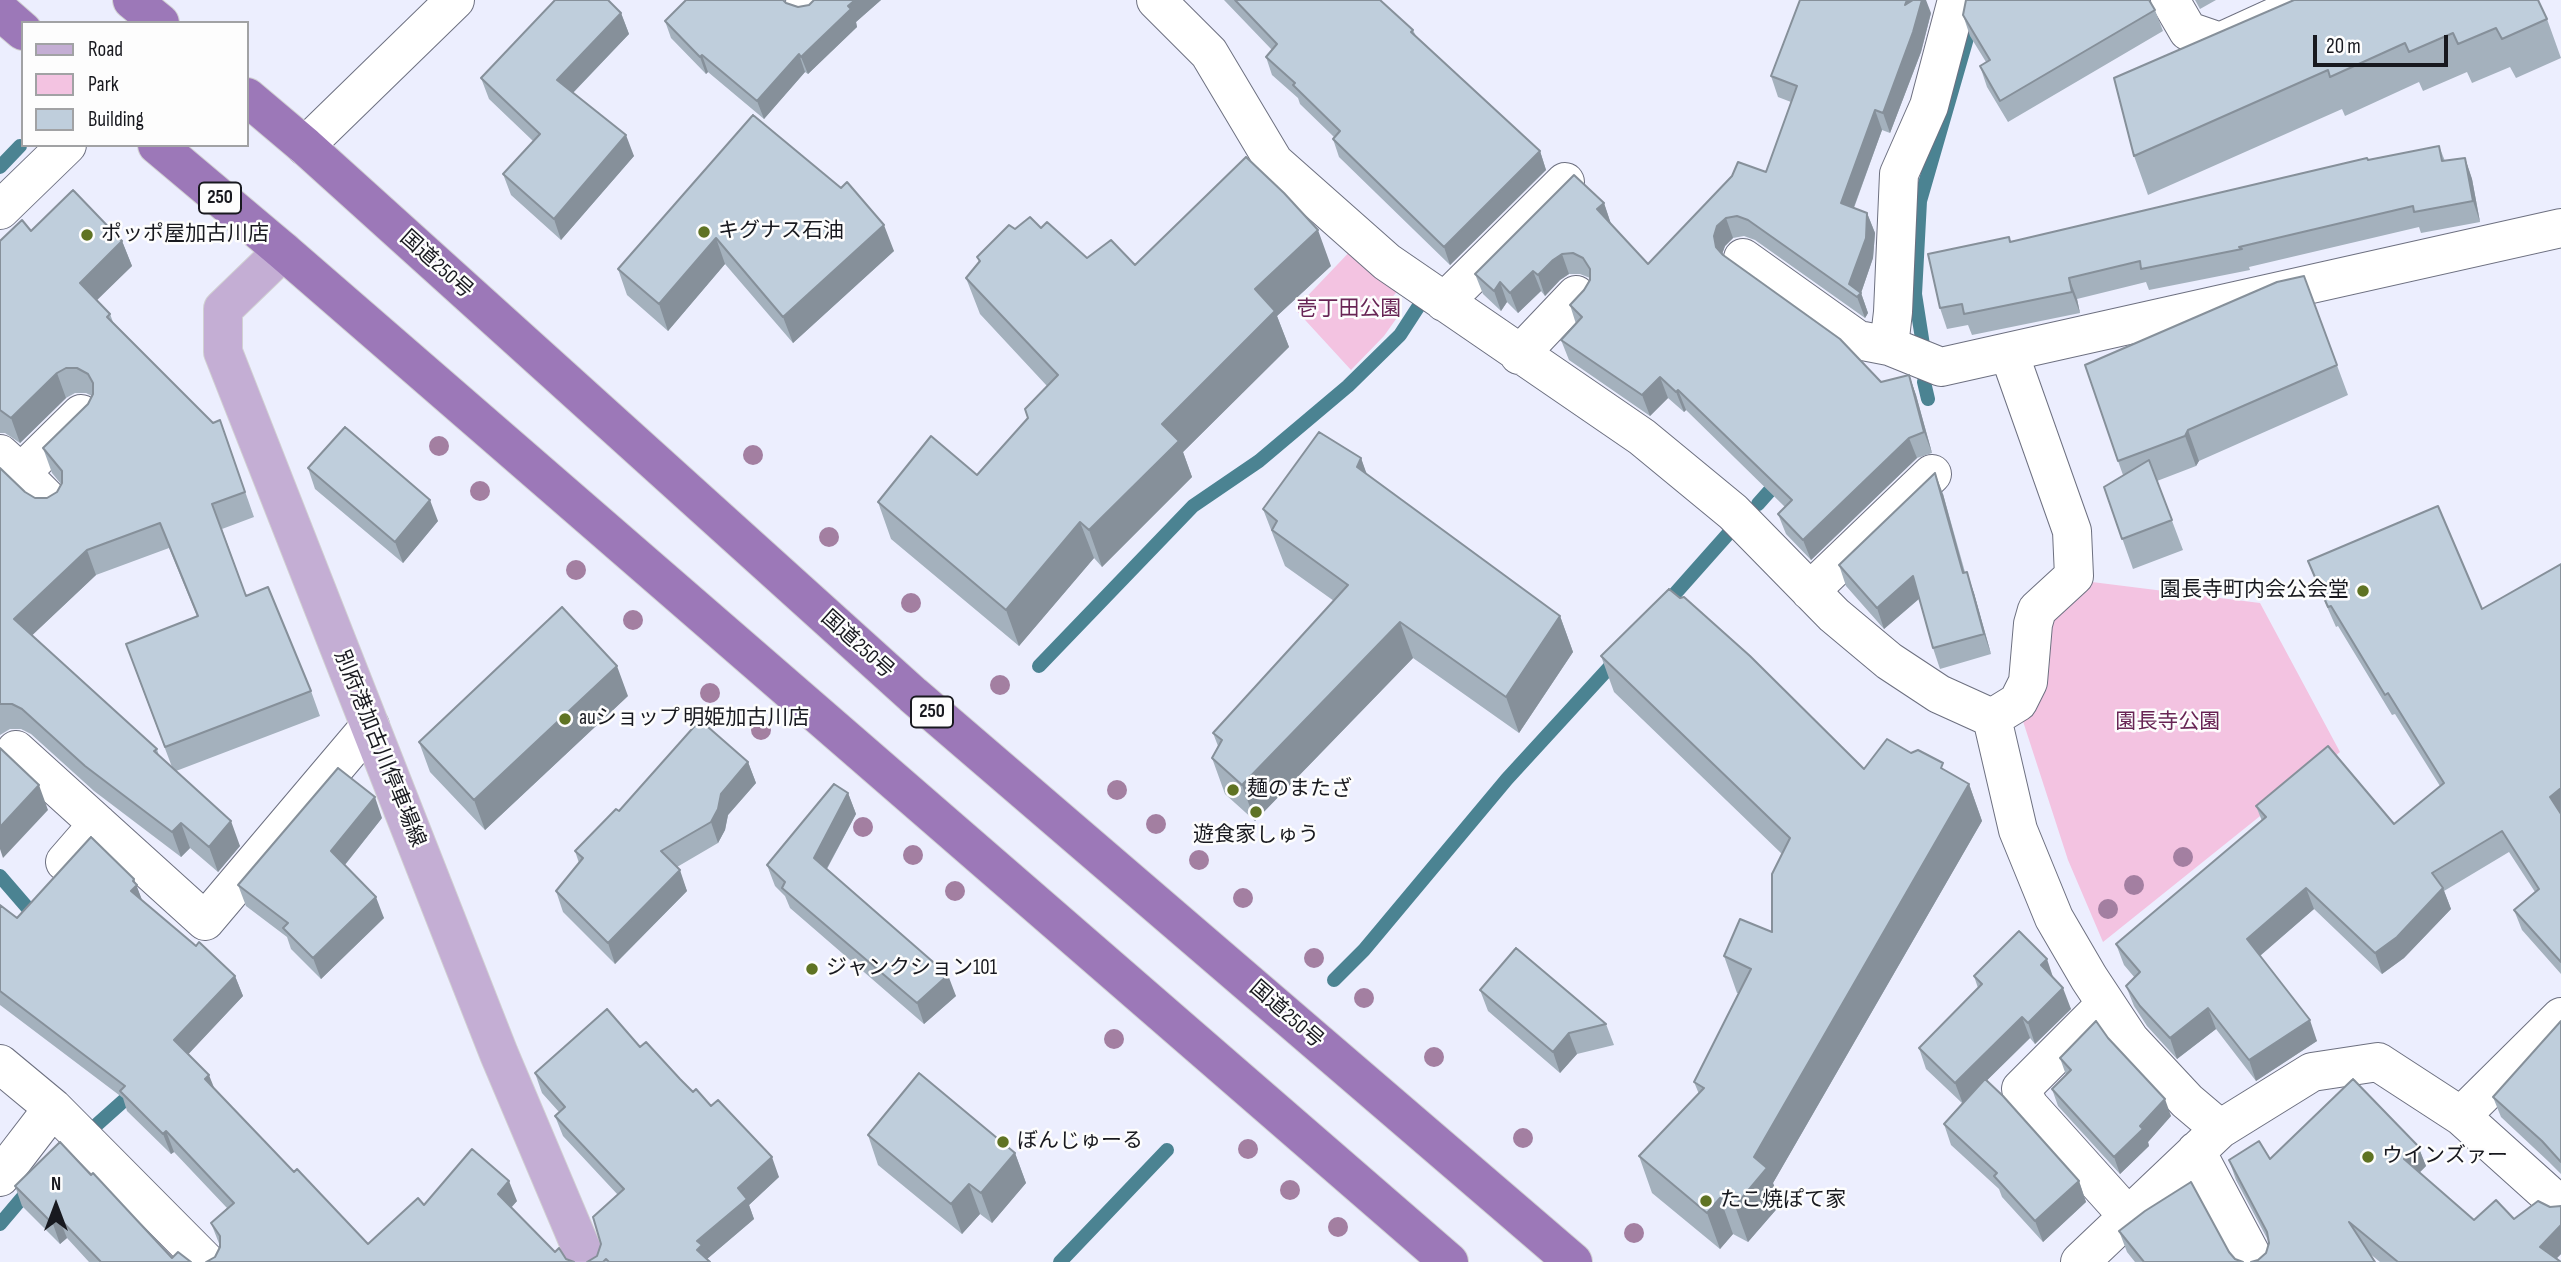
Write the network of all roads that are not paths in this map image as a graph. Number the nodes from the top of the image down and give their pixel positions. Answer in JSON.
{"nodes":[{"id":1,"x":132,"y":0,"type":"edge"},
{"id":2,"x":455,"y":0,"type":"edge"},
{"id":3,"x":1156,"y":0,"type":"edge"},
{"id":4,"x":1957,"y":0,"type":"edge"},
{"id":5,"x":2170,"y":0,"type":"edge"},
{"id":6,"x":2312,"y":0,"type":"edge"},
{"id":7,"x":0,"y":11,"type":"edge"},
{"id":8,"x":158,"y":21,"type":"edge"},
{"id":9,"x":21,"y":29,"type":"edge"},
{"id":10,"x":248,"y":98,"type":"edge"},
{"id":11,"x":305,"y":146,"type":"junction"},
{"id":12,"x":65,"y":147,"type":"edge"},
{"id":13,"x":159,"y":147,"type":"edge"},
{"id":14,"x":1565,"y":182,"type":"edge"},
{"id":15,"x":0,"y":210,"type":"edge"},
{"id":16,"x":2561,"y":228,"type":"edge"},
{"id":17,"x":283,"y":251,"type":"junction"},
{"id":18,"x":1743,"y":258,"type":"dead end"},
{"id":19,"x":1576,"y":295,"type":"edge"},
{"id":20,"x":1444,"y":302,"type":"junction"},
{"id":21,"x":1889,"y":346,"type":"junction"},
{"id":22,"x":2009,"y":353,"type":"junction"},
{"id":23,"x":1519,"y":355,"type":"junction"},
{"id":24,"x":81,"y":414,"type":"edge"},
{"id":25,"x":10,"y":464,"type":"edge"},
{"id":26,"x":1932,"y":474,"type":"edge"},
{"id":27,"x":50,"y":502,"type":"edge"},
{"id":28,"x":1810,"y":591,"type":"junction"},
{"id":29,"x":1992,"y":718,"type":"junction"},
{"id":30,"x":370,"y":726,"type":"junction"},
{"id":31,"x":16,"y":750,"type":"dead end"},
{"id":32,"x":98,"y":824,"type":"junction"},
{"id":33,"x":65,"y":862,"type":"edge"},
{"id":34,"x":2106,"y":1004,"type":"junction"},
{"id":35,"x":2561,"y":1017,"type":"edge"},
{"id":36,"x":0,"y":1064,"type":"edge"},
{"id":37,"x":53,"y":1108,"type":"junction"},
{"id":38,"x":2461,"y":1116,"type":"junction"},
{"id":39,"x":2208,"y":1140,"type":"junction"},
{"id":40,"x":0,"y":1177,"type":"edge"},
{"id":41,"x":2561,"y":1206,"type":"edge"},
{"id":42,"x":2127,"y":1215,"type":"junction"},
{"id":43,"x":206,"y":1262,"type":"edge"},
{"id":44,"x":586,"y":1262,"type":"edge"},
{"id":45,"x":1449,"y":1262,"type":"edge"},
{"id":46,"x":1573,"y":1262,"type":"edge"},
{"id":47,"x":2080,"y":1262,"type":"edge"},
{"id":48,"x":2255,"y":1262,"type":"edge"}],
"edges":[{"from":1,"to":8,"type":"highway"},
{"from":2,"to":11,"type":"street"},
{"from":3,"to":20,"type":"street"},
{"from":4,"to":21,"type":"street"},
{"from":5,"to":6,"type":"street"},
{"from":7,"to":9,"type":"highway"},
{"from":10,"to":11,"type":"highway","name":"国道250号","number":"250"},
{"from":11,"to":46,"type":"highway","name":"国道250号","number":"250"},
{"from":12,"to":15,"type":"street"},
{"from":13,"to":17,"type":"highway","number":"250"},
{"from":14,"to":20,"type":"street"},
{"from":16,"to":22,"type":"street"},
{"from":17,"to":30,"type":"main road","name":"別府港加古川停車場線"},
{"from":17,"to":45,"type":"highway","number":"250"},
{"from":18,"to":21,"type":"street"},
{"from":19,"to":23,"type":"street"},
{"from":20,"to":23,"type":"street"},
{"from":21,"to":22,"type":"street"},
{"from":22,"to":29,"type":"street"},
{"from":23,"to":28,"type":"street"},
{"from":24,"to":25,"type":"street"},
{"from":25,"to":27,"type":"street"},
{"from":26,"to":28,"type":"street"},
{"from":28,"to":29,"type":"street"},
{"from":29,"to":34,"type":"street"},
{"from":30,"to":32,"type":"street"},
{"from":30,"to":44,"type":"main road","name":"別府港加古川停車場線"},
{"from":31,"to":32,"type":"street"},
{"from":32,"to":33,"type":"street"},
{"from":34,"to":39,"type":"street"},
{"from":34,"to":42,"type":"street"},
{"from":35,"to":38,"type":"street"},
{"from":36,"to":37,"type":"street"},
{"from":37,"to":40,"type":"street"},
{"from":37,"to":43,"type":"street"},
{"from":38,"to":39,"type":"street"},
{"from":38,"to":41,"type":"street"},
{"from":39,"to":42,"type":"street"},
{"from":39,"to":48,"type":"street"},
{"from":42,"to":47,"type":"street"}]}
